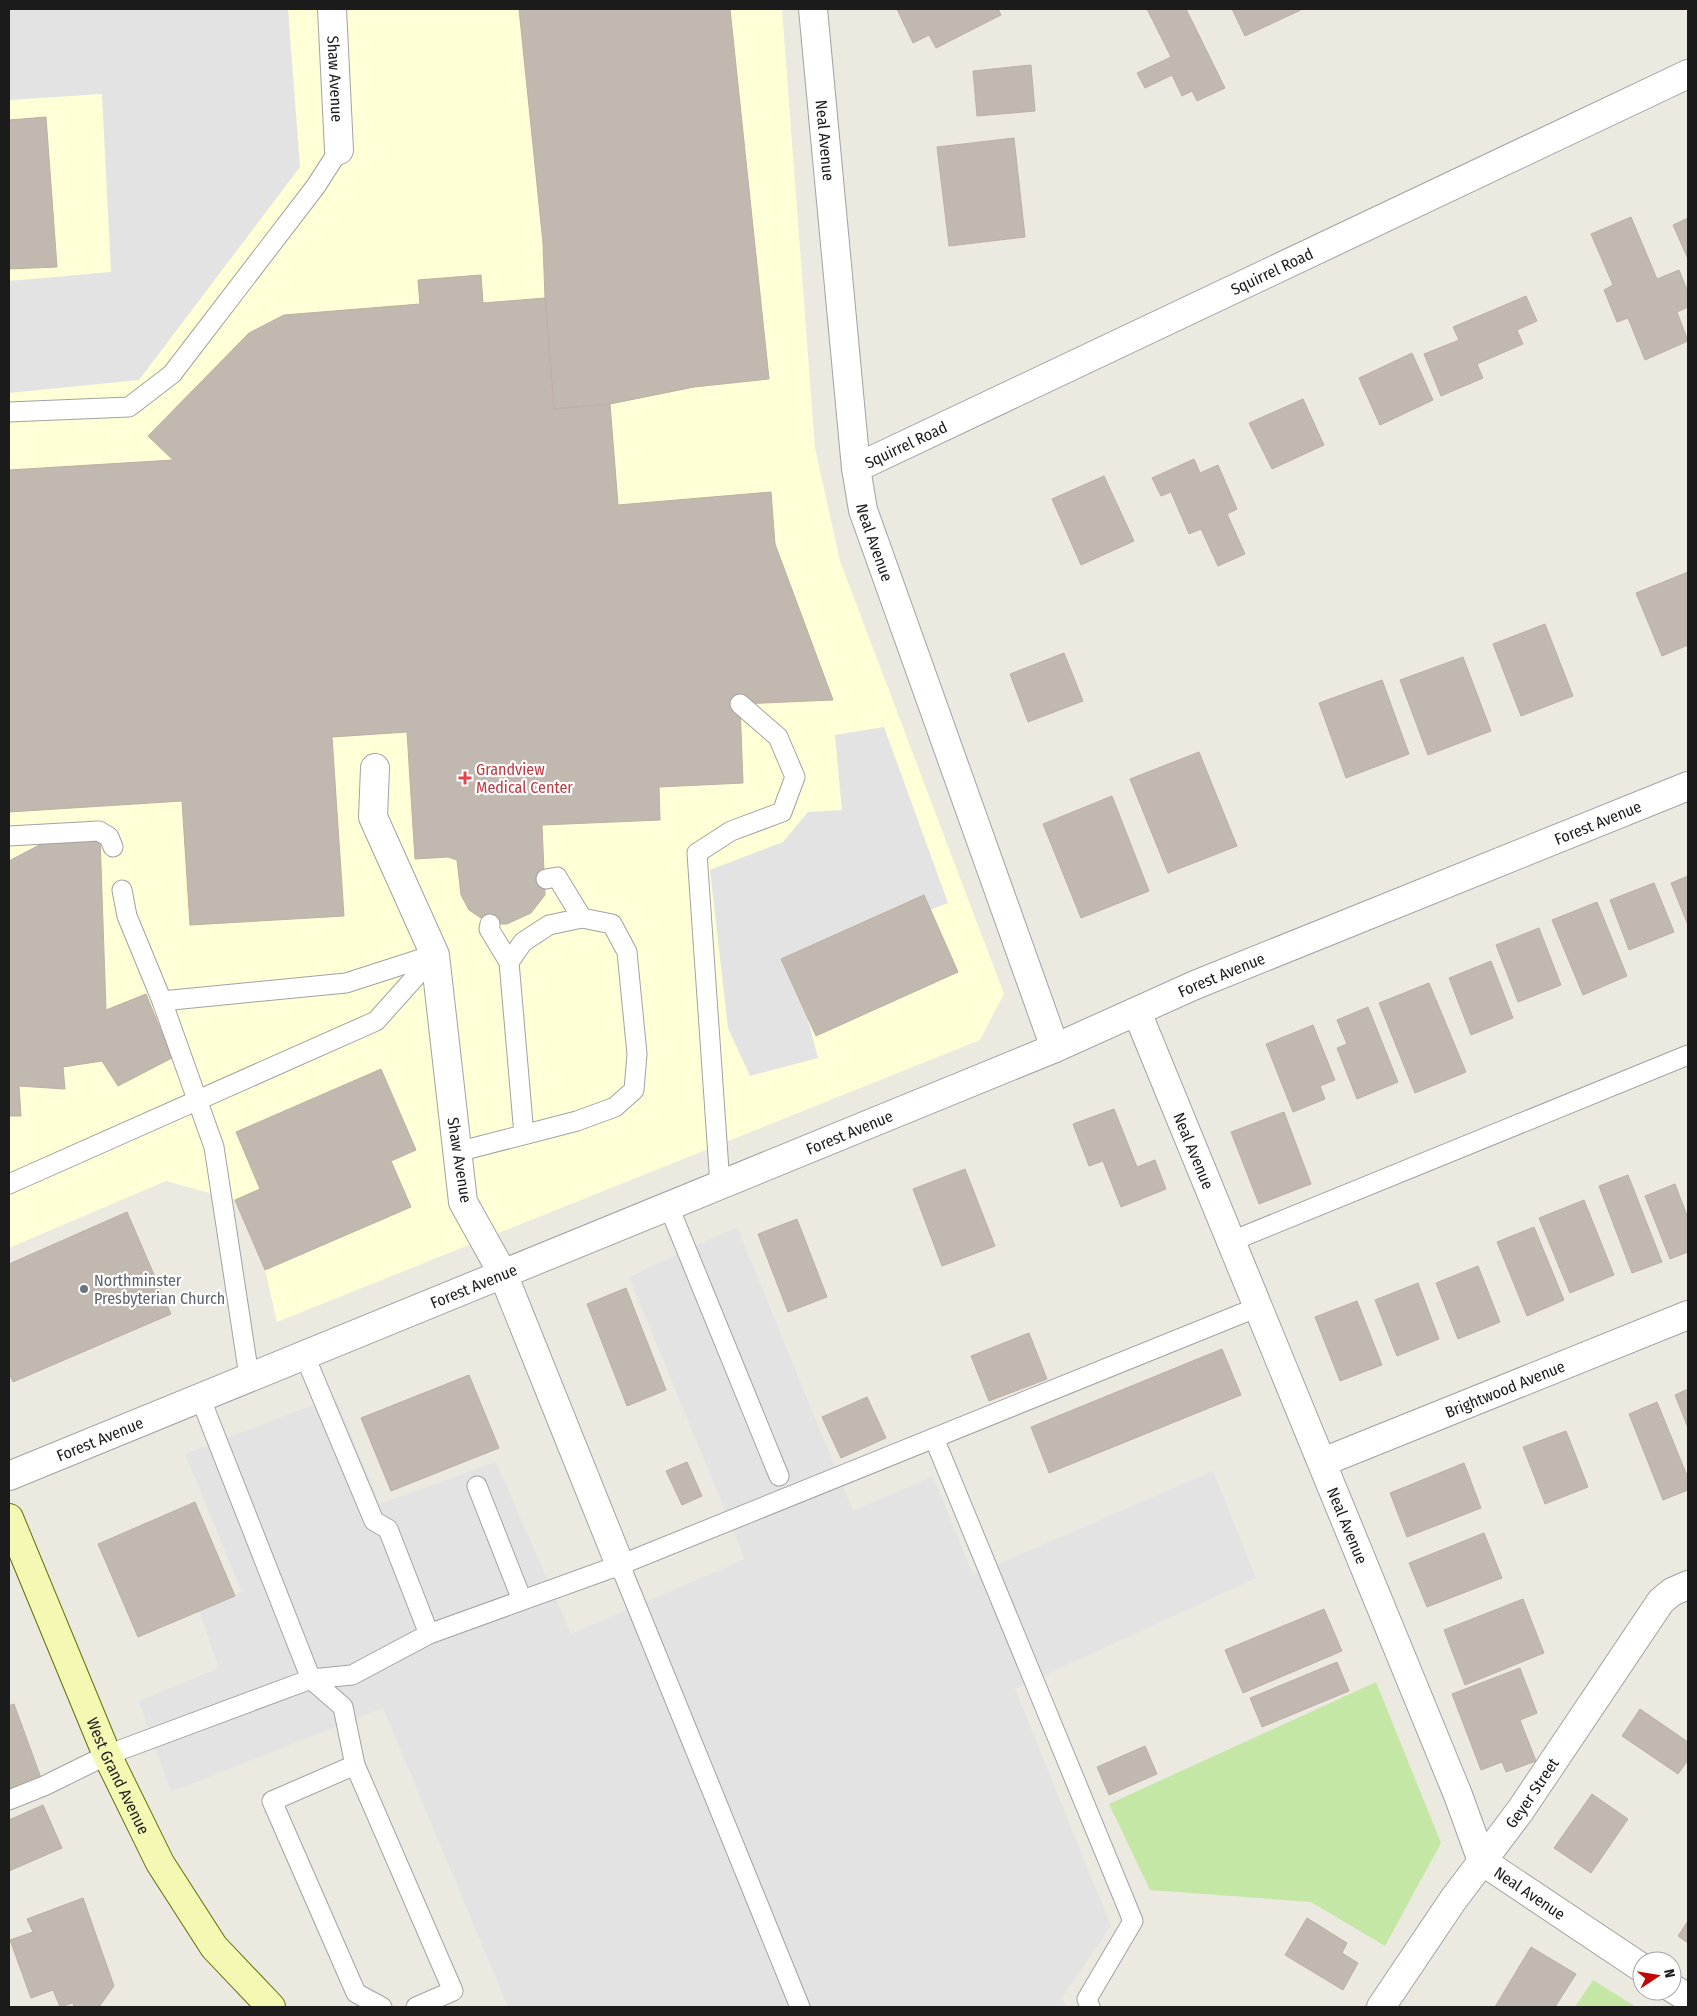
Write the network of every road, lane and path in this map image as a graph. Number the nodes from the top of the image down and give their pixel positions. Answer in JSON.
{"nodes":[{"id":1,"x":332,"y":9,"type":"edge"},
{"id":2,"x":812,"y":9,"type":"edge"},
{"id":3,"x":1688,"y":74,"type":"edge"},
{"id":4,"x":339,"y":150,"type":"joint"},
{"id":5,"x":9,"y":412,"type":"edge"},
{"id":6,"x":856,"y":468,"type":"junction"},
{"id":7,"x":740,"y":704,"type":"dead end"},
{"id":8,"x":375,"y":768,"type":"dead end"},
{"id":9,"x":1688,"y":786,"type":"edge"},
{"id":10,"x":9,"y":836,"type":"edge"},
{"id":11,"x":113,"y":847,"type":"dead end"},
{"id":12,"x":546,"y":879,"type":"dead end"},
{"id":13,"x":122,"y":890,"type":"dead end"},
{"id":14,"x":582,"y":918,"type":"junction"},
{"id":15,"x":490,"y":924,"type":"dead end"},
{"id":16,"x":435,"y":955,"type":"junction"},
{"id":17,"x":509,"y":962,"type":"junction"},
{"id":18,"x":162,"y":1002,"type":"junction"},
{"id":19,"x":1137,"y":1012,"type":"junction"},
{"id":20,"x":1055,"y":1048,"type":"junction"},
{"id":21,"x":1688,"y":1055,"type":"edge"},
{"id":22,"x":199,"y":1101,"type":"junction"},
{"id":23,"x":524,"y":1135,"type":"junction"},
{"id":24,"x":457,"y":1152,"type":"junction"},
{"id":25,"x":9,"y":1184,"type":"edge"},
{"id":26,"x":720,"y":1185,"type":"junction"},
{"id":27,"x":669,"y":1206,"type":"junction"},
{"id":28,"x":1232,"y":1241,"type":"junction"},
{"id":29,"x":502,"y":1274,"type":"junction"},
{"id":30,"x":1258,"y":1307,"type":"junction"},
{"id":31,"x":1688,"y":1315,"type":"edge"},
{"id":32,"x":304,"y":1354,"type":"junction"},
{"id":33,"x":249,"y":1376,"type":"junction"},
{"id":34,"x":200,"y":1397,"type":"junction"},
{"id":35,"x":934,"y":1438,"type":"junction"},
{"id":36,"x":1323,"y":1462,"type":"junction"},
{"id":37,"x":9,"y":1476,"type":"edge"},
{"id":38,"x":779,"y":1476,"type":"dead end"},
{"id":39,"x":477,"y":1486,"type":"dead end"},
{"id":40,"x":9,"y":1518,"type":"edge"},
{"id":41,"x":620,"y":1565,"type":"junction"},
{"id":42,"x":1683,"y":1593,"type":"edge"},
{"id":43,"x":522,"y":1600,"type":"junction"},
{"id":44,"x":429,"y":1634,"type":"junction"},
{"id":45,"x":311,"y":1679,"type":"junction"},
{"id":46,"x":107,"y":1755,"type":"junction"},
{"id":47,"x":355,"y":1765,"type":"junction"},
{"id":48,"x":9,"y":1800,"type":"edge"},
{"id":49,"x":1482,"y":1861,"type":"junction"},
{"id":50,"x":1632,"y":1961,"type":"edge"},
{"id":51,"x":271,"y":2007,"type":"edge"},
{"id":52,"x":382,"y":2007,"type":"edge"},
{"id":53,"x":416,"y":2007,"type":"edge"},
{"id":54,"x":800,"y":2007,"type":"edge"},
{"id":55,"x":1090,"y":2007,"type":"edge"},
{"id":56,"x":1382,"y":2007,"type":"edge"}],
"edges":[{"from":1,"to":4,"type":"street","name":"Shaw Avenue"},
{"from":2,"to":6,"type":"street","name":"Neal Avenue"},
{"from":3,"to":6,"type":"street","name":"Squirrel Road"},
{"from":4,"to":5,"type":"lane"},
{"from":6,"to":20,"type":"street","name":"Neal Avenue"},
{"from":7,"to":26,"type":"lane"},
{"from":8,"to":16,"type":"street","name":"Shaw Avenue"},
{"from":9,"to":19,"type":"street","name":"Forest Avenue"},
{"from":10,"to":11,"type":"lane"},
{"from":12,"to":14,"type":"lane"},
{"from":13,"to":18,"type":"lane"},
{"from":14,"to":17,"type":"lane"},
{"from":14,"to":23,"type":"lane"},
{"from":15,"to":17,"type":"lane"},
{"from":16,"to":18,"type":"lane"},
{"from":16,"to":22,"type":"lane"},
{"from":16,"to":24,"type":"street","name":"Shaw Avenue"},
{"from":17,"to":23,"type":"lane"},
{"from":18,"to":22,"type":"lane"},
{"from":19,"to":20,"type":"street","name":"Forest Avenue"},
{"from":19,"to":28,"type":"street","name":"Neal Avenue"},
{"from":20,"to":26,"type":"street","name":"Forest Avenue"},
{"from":21,"to":28,"type":"lane"},
{"from":22,"to":25,"type":"lane"},
{"from":22,"to":33,"type":"lane"},
{"from":23,"to":24,"type":"lane"},
{"from":24,"to":29,"type":"street","name":"Shaw Avenue"},
{"from":26,"to":27,"type":"street","name":"Forest Avenue"},
{"from":27,"to":29,"type":"street","name":"Forest Avenue"},
{"from":27,"to":38,"type":"lane"},
{"from":28,"to":30,"type":"street","name":"Neal Avenue"},
{"from":29,"to":32,"type":"street","name":"Forest Avenue"},
{"from":29,"to":41,"type":"street","name":"Shaw Avenue"},
{"from":30,"to":35,"type":"lane"},
{"from":30,"to":36,"type":"street","name":"Neal Avenue"},
{"from":31,"to":36,"type":"street","name":"Brightwood Avenue"},
{"from":32,"to":33,"type":"street","name":"Forest Avenue"},
{"from":32,"to":44,"type":"lane"},
{"from":33,"to":34,"type":"street","name":"Forest Avenue"},
{"from":34,"to":37,"type":"street","name":"Forest Avenue"},
{"from":34,"to":45,"type":"lane"},
{"from":35,"to":41,"type":"lane"},
{"from":35,"to":55,"type":"lane"},
{"from":36,"to":49,"type":"street","name":"Neal Avenue"},
{"from":39,"to":43,"type":"lane"},
{"from":40,"to":46,"type":"main road","name":"West Grand Avenue"},
{"from":41,"to":43,"type":"lane"},
{"from":41,"to":54,"type":"lane"},
{"from":42,"to":49,"type":"street","name":"Geyer Street"},
{"from":43,"to":44,"type":"lane"},
{"from":44,"to":45,"type":"lane"},
{"from":45,"to":46,"type":"lane"},
{"from":45,"to":47,"type":"lane"},
{"from":46,"to":48,"type":"lane"},
{"from":46,"to":51,"type":"main road","name":"West Grand Avenue"},
{"from":47,"to":52,"type":"lane"},
{"from":47,"to":53,"type":"lane"},
{"from":49,"to":50,"type":"street","name":"Neal Avenue"},
{"from":49,"to":56,"type":"street","name":"Geyer Street"}]}
